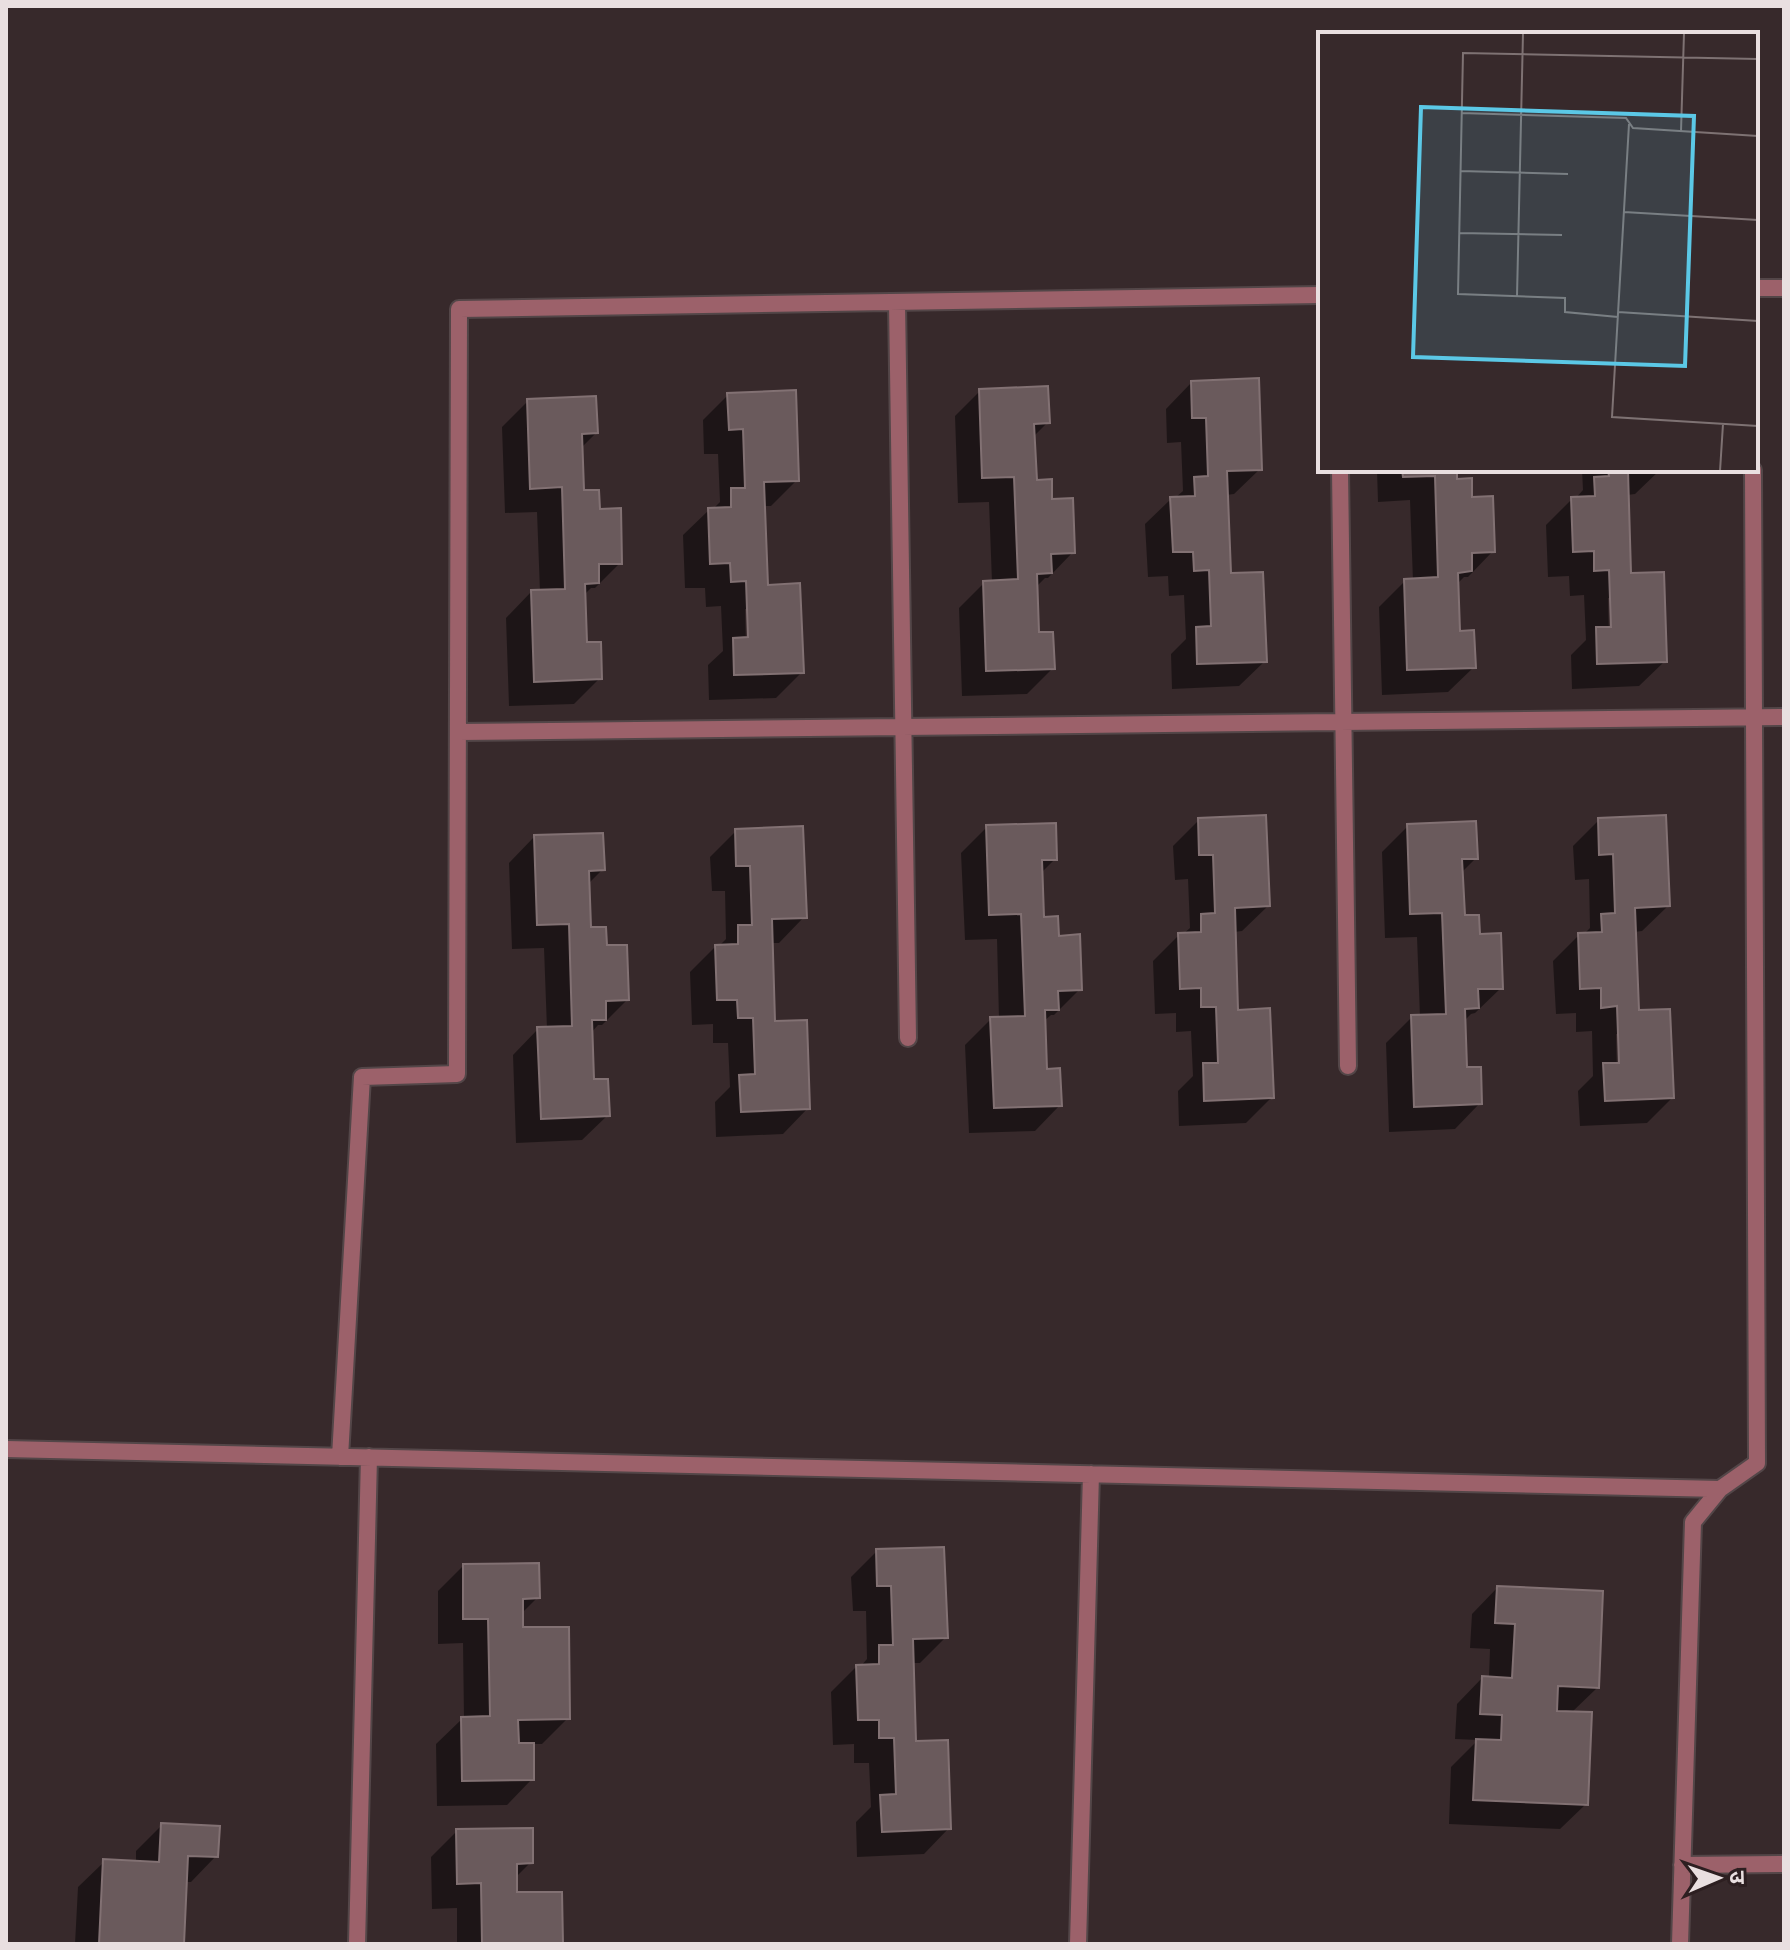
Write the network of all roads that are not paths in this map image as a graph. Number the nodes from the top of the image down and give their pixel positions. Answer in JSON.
{"nodes":[{"id":1,"x":1758,"y":288,"type":"edge"},
{"id":2,"x":1784,"y":288,"type":"edge"},
{"id":3,"x":1318,"y":295,"type":"edge"},
{"id":4,"x":897,"y":302,"type":"junction"},
{"id":5,"x":1340,"y":472,"type":"edge"},
{"id":6,"x":1753,"y":472,"type":"edge"},
{"id":7,"x":1754,"y":717,"type":"junction"},
{"id":8,"x":1784,"y":717,"type":"edge"},
{"id":9,"x":1343,"y":722,"type":"junction"},
{"id":10,"x":903,"y":727,"type":"junction"},
{"id":11,"x":458,"y":732,"type":"junction"},
{"id":12,"x":908,"y":1038,"type":"dead end"},
{"id":13,"x":1348,"y":1066,"type":"dead end"},
{"id":14,"x":6,"y":1449,"type":"edge"},
{"id":15,"x":340,"y":1457,"type":"junction"},
{"id":16,"x":369,"y":1457,"type":"junction"},
{"id":17,"x":1091,"y":1474,"type":"junction"},
{"id":18,"x":1720,"y":1489,"type":"junction"},
{"id":19,"x":1784,"y":1864,"type":"edge"},
{"id":20,"x":1682,"y":1865,"type":"junction"},
{"id":21,"x":357,"y":1944,"type":"edge"},
{"id":22,"x":1078,"y":1944,"type":"edge"},
{"id":23,"x":1680,"y":1944,"type":"edge"}],
"edges":[{"from":1,"to":2,"type":"street"},
{"from":3,"to":4,"type":"street"},
{"from":4,"to":10,"type":"street"},
{"from":4,"to":11,"type":"street"},
{"from":5,"to":9,"type":"street"},
{"from":6,"to":7,"type":"street"},
{"from":7,"to":8,"type":"street"},
{"from":7,"to":9,"type":"street"},
{"from":7,"to":18,"type":"street"},
{"from":9,"to":10,"type":"street"},
{"from":9,"to":13,"type":"street"},
{"from":10,"to":11,"type":"street"},
{"from":10,"to":12,"type":"street"},
{"from":11,"to":15,"type":"street"},
{"from":14,"to":15,"type":"street"},
{"from":15,"to":16,"type":"street"},
{"from":16,"to":17,"type":"street"},
{"from":16,"to":21,"type":"street"},
{"from":17,"to":18,"type":"street"},
{"from":17,"to":22,"type":"street"},
{"from":18,"to":20,"type":"street"},
{"from":19,"to":20,"type":"street"},
{"from":20,"to":23,"type":"street"}]}
